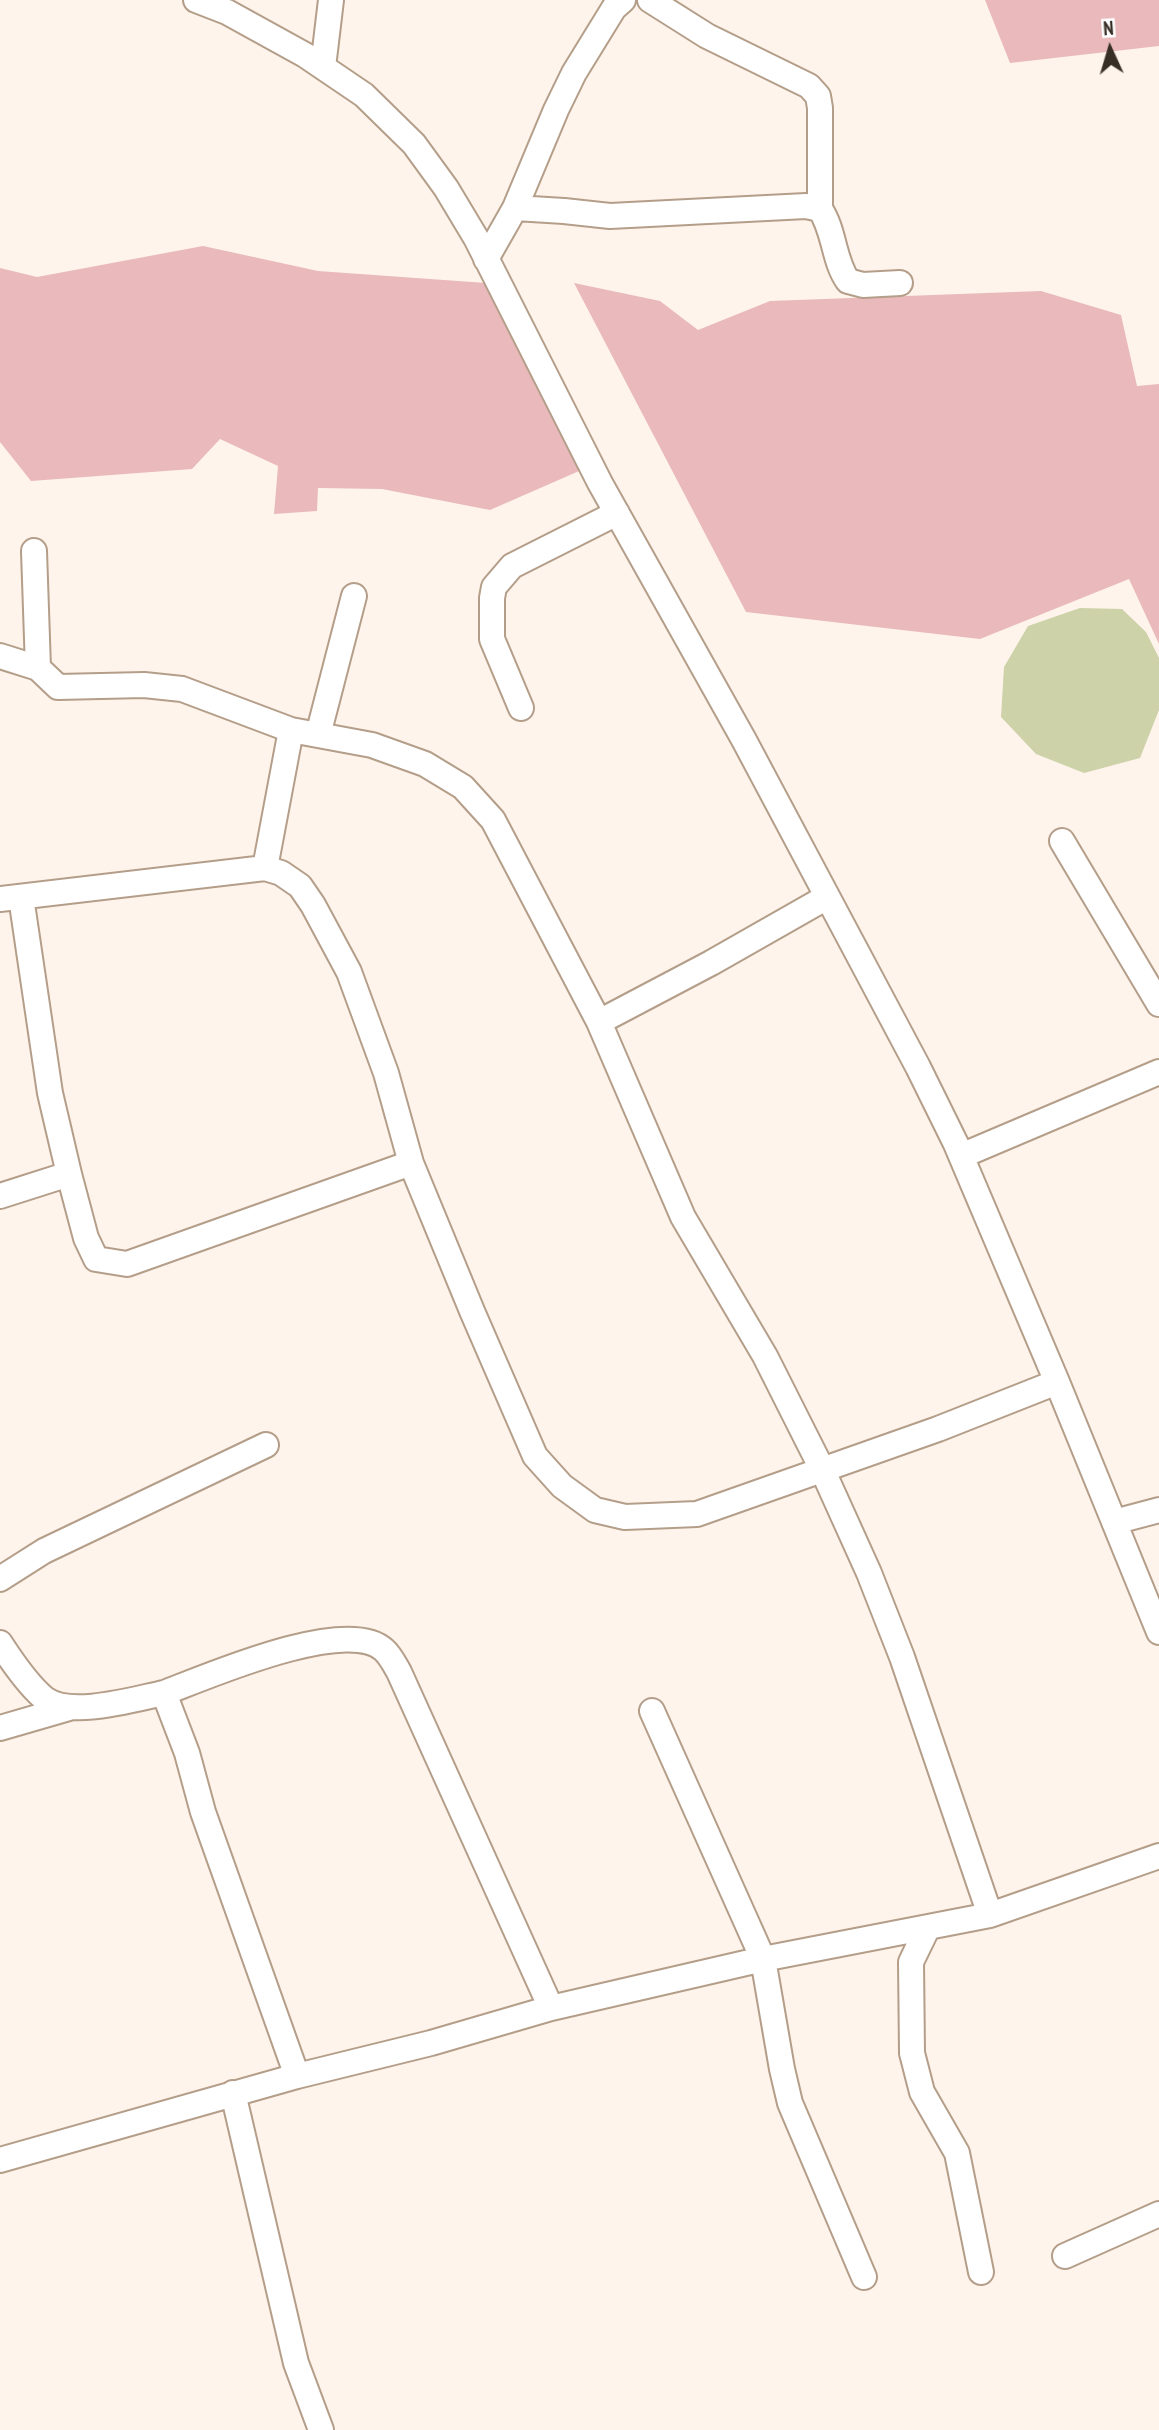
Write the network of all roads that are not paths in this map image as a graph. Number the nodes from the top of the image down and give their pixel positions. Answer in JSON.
{"nodes":[{"id":1,"x":196,"y":0,"type":"edge"},
{"id":2,"x":331,"y":0,"type":"edge"},
{"id":3,"x":623,"y":0,"type":"edge"},
{"id":4,"x":650,"y":0,"type":"edge"},
{"id":5,"x":323,"y":67,"type":"junction"},
{"id":6,"x":515,"y":208,"type":"junction"},
{"id":7,"x":820,"y":209,"type":"junction"},
{"id":8,"x":486,"y":258,"type":"junction"},
{"id":9,"x":900,"y":283,"type":"dead end"},
{"id":10,"x":617,"y":513,"type":"junction"},
{"id":11,"x":34,"y":551,"type":"dead end"},
{"id":12,"x":354,"y":596,"type":"dead end"},
{"id":13,"x":0,"y":656,"type":"edge"},
{"id":14,"x":38,"y":668,"type":"junction"},
{"id":15,"x":521,"y":708,"type":"dead end"},
{"id":16,"x":291,"y":730,"type":"junction"},
{"id":17,"x":318,"y":735,"type":"junction"},
{"id":18,"x":1062,"y":841,"type":"dead end"},
{"id":19,"x":265,"y":868,"type":"junction"},
{"id":20,"x":827,"y":897,"type":"junction"},
{"id":21,"x":11,"y":898,"type":"edge"},
{"id":22,"x":1159,"y":1004,"type":"edge"},
{"id":23,"x":599,"y":1022,"type":"junction"},
{"id":24,"x":1159,"y":1072,"type":"edge"},
{"id":25,"x":961,"y":1156,"type":"junction"},
{"id":26,"x":411,"y":1163,"type":"junction"},
{"id":27,"x":69,"y":1174,"type":"junction"},
{"id":28,"x":0,"y":1196,"type":"edge"},
{"id":29,"x":1057,"y":1382,"type":"junction"},
{"id":30,"x":266,"y":1445,"type":"dead end"},
{"id":31,"x":822,"y":1469,"type":"junction"},
{"id":32,"x":1159,"y":1510,"type":"edge"},
{"id":33,"x":1114,"y":1522,"type":"junction"},
{"id":34,"x":0,"y":1579,"type":"edge"},
{"id":35,"x":1159,"y":1632,"type":"edge"},
{"id":36,"x":0,"y":1643,"type":"edge"},
{"id":37,"x":164,"y":1693,"type":"junction"},
{"id":38,"x":69,"y":1708,"type":"junction"},
{"id":39,"x":652,"y":1711,"type":"dead end"},
{"id":40,"x":0,"y":1728,"type":"edge"},
{"id":41,"x":1159,"y":1856,"type":"edge"},
{"id":42,"x":990,"y":1915,"type":"junction"},
{"id":43,"x":928,"y":1927,"type":"junction"},
{"id":44,"x":763,"y":1959,"type":"junction"},
{"id":45,"x":551,"y":2008,"type":"junction"},
{"id":46,"x":297,"y":2077,"type":"junction"},
{"id":47,"x":233,"y":2093,"type":"junction"},
{"id":48,"x":0,"y":2160,"type":"edge"},
{"id":49,"x":1159,"y":2214,"type":"edge"},
{"id":50,"x":1065,"y":2256,"type":"dead end"},
{"id":51,"x":981,"y":2272,"type":"dead end"},
{"id":52,"x":864,"y":2277,"type":"dead end"},
{"id":53,"x":321,"y":2430,"type":"edge"}],
"edges":[{"from":1,"to":5,"type":"street"},
{"from":2,"to":5,"type":"street"},
{"from":3,"to":6,"type":"street"},
{"from":4,"to":7,"type":"street"},
{"from":5,"to":8,"type":"street"},
{"from":6,"to":7,"type":"street"},
{"from":6,"to":8,"type":"street"},
{"from":7,"to":9,"type":"street"},
{"from":8,"to":10,"type":"street"},
{"from":10,"to":15,"type":"street"},
{"from":10,"to":20,"type":"street"},
{"from":11,"to":14,"type":"street"},
{"from":12,"to":17,"type":"street"},
{"from":13,"to":14,"type":"street"},
{"from":14,"to":16,"type":"street"},
{"from":16,"to":17,"type":"street"},
{"from":16,"to":19,"type":"street"},
{"from":17,"to":23,"type":"street"},
{"from":18,"to":22,"type":"street"},
{"from":19,"to":21,"type":"street"},
{"from":19,"to":26,"type":"street"},
{"from":20,"to":23,"type":"street"},
{"from":20,"to":25,"type":"street"},
{"from":21,"to":27,"type":"street"},
{"from":23,"to":31,"type":"street"},
{"from":24,"to":25,"type":"street"},
{"from":25,"to":29,"type":"street"},
{"from":26,"to":27,"type":"street"},
{"from":26,"to":31,"type":"street"},
{"from":27,"to":28,"type":"street"},
{"from":29,"to":31,"type":"street"},
{"from":29,"to":33,"type":"street"},
{"from":30,"to":34,"type":"street"},
{"from":31,"to":42,"type":"street"},
{"from":32,"to":33,"type":"street"},
{"from":33,"to":35,"type":"street"},
{"from":36,"to":38,"type":"street"},
{"from":37,"to":38,"type":"street"},
{"from":37,"to":45,"type":"street"},
{"from":37,"to":46,"type":"street"},
{"from":38,"to":40,"type":"street"},
{"from":39,"to":44,"type":"street"},
{"from":41,"to":42,"type":"street"},
{"from":42,"to":43,"type":"street"},
{"from":43,"to":44,"type":"street"},
{"from":43,"to":51,"type":"street"},
{"from":44,"to":45,"type":"street"},
{"from":44,"to":52,"type":"street"},
{"from":45,"to":46,"type":"street"},
{"from":46,"to":47,"type":"street"},
{"from":47,"to":48,"type":"street"},
{"from":47,"to":53,"type":"street"},
{"from":49,"to":50,"type":"street"}]}
